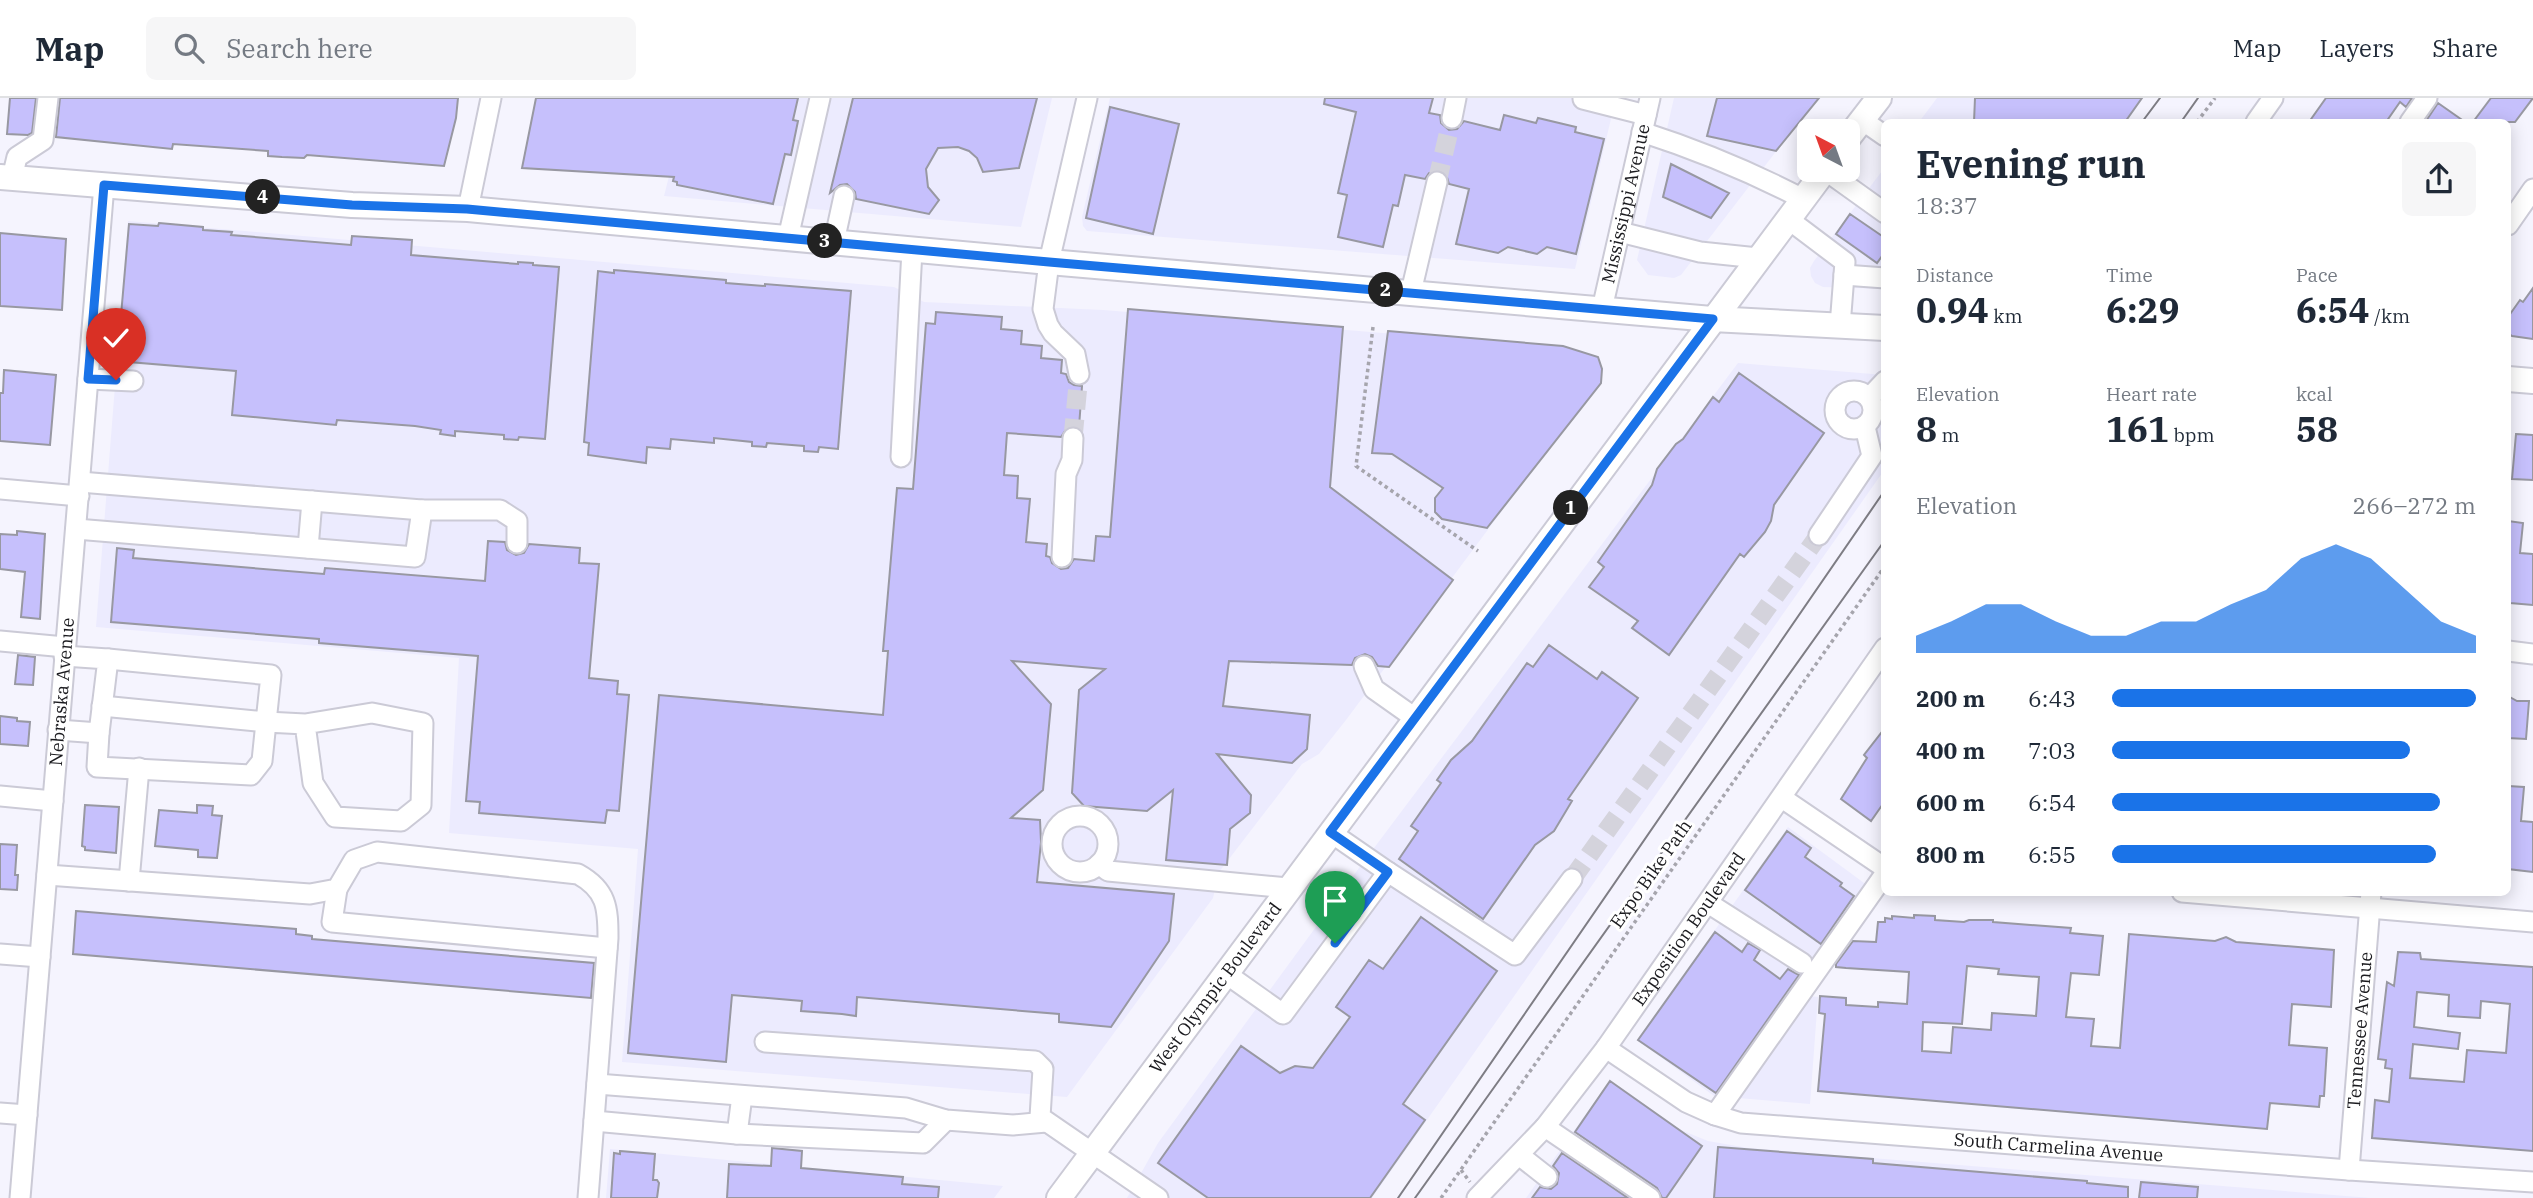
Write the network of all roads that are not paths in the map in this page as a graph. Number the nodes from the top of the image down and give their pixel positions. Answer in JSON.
{"nodes":[{"id":1,"x":48,"y":98,"type":"edge"},
{"id":2,"x":491,"y":98,"type":"edge"},
{"id":3,"x":820,"y":98,"type":"edge"},
{"id":4,"x":1087,"y":98,"type":"edge"},
{"id":5,"x":1456,"y":98,"type":"edge"},
{"id":6,"x":1879,"y":98,"type":"edge"},
{"id":7,"x":2273,"y":98,"type":"edge"},
{"id":8,"x":2427,"y":98,"type":"edge"},
{"id":9,"x":1583,"y":99,"type":"edge"},
{"id":10,"x":1646,"y":115,"type":"edge"},
{"id":11,"x":1452,"y":118,"type":"tunnel mouth"},
{"id":12,"x":2258,"y":119,"type":"edge"},
{"id":13,"x":2412,"y":119,"type":"edge"},
{"id":14,"x":1860,"y":123,"type":"edge"},
{"id":15,"x":1860,"y":130,"type":"edge"},
{"id":16,"x":1881,"y":135,"type":"edge"},
{"id":17,"x":6,"y":178,"type":"edge"},
{"id":18,"x":1437,"y":181,"type":"tunnel mouth"},
{"id":19,"x":1816,"y":182,"type":"edge"},
{"id":20,"x":1842,"y":182,"type":"edge"},
{"id":21,"x":104,"y":185,"type":"junction"},
{"id":22,"x":2533,"y":189,"type":"edge"},
{"id":23,"x":845,"y":196,"type":"dead end"},
{"id":24,"x":1803,"y":199,"type":"junction"},
{"id":25,"x":467,"y":209,"type":"junction"},
{"id":26,"x":1881,"y":210,"type":"edge"},
{"id":27,"x":1788,"y":219,"type":"junction"},
{"id":28,"x":2511,"y":222,"type":"edge"},
{"id":29,"x":1620,"y":232,"type":"junction"},
{"id":30,"x":788,"y":238,"type":"junction"},
{"id":31,"x":834,"y":242,"type":"junction"},
{"id":32,"x":912,"y":250,"type":"junction"},
{"id":33,"x":1758,"y":258,"type":"junction"},
{"id":34,"x":1049,"y":262,"type":"junction"},
{"id":35,"x":1844,"y":275,"type":"junction"},
{"id":36,"x":1881,"y":278,"type":"edge"},
{"id":37,"x":1411,"y":292,"type":"junction"},
{"id":38,"x":1602,"y":309,"type":"junction"},
{"id":39,"x":1713,"y":319,"type":"junction"},
{"id":40,"x":1840,"y":326,"type":"junction"},
{"id":41,"x":1881,"y":328,"type":"edge"},
{"id":42,"x":1074,"y":370,"type":"tunnel mouth"},
{"id":43,"x":88,"y":379,"type":"junction"},
{"id":44,"x":2511,"y":379,"type":"edge"},
{"id":45,"x":133,"y":381,"type":"dead end"},
{"id":46,"x":2533,"y":382,"type":"edge"},
{"id":47,"x":1881,"y":386,"type":"edge"},
{"id":48,"x":1869,"y":398,"type":"junction"},
{"id":49,"x":1865,"y":427,"type":"junction"},
{"id":50,"x":1068,"y":438,"type":"tunnel mouth"},
{"id":51,"x":901,"y":457,"type":"dead end"},
{"id":52,"x":0,"y":489,"type":"edge"},
{"id":53,"x":79,"y":489,"type":"junction"},
{"id":54,"x":312,"y":501,"type":"junction"},
{"id":55,"x":422,"y":510,"type":"junction"},
{"id":56,"x":76,"y":529,"type":"junction"},
{"id":57,"x":1819,"y":535,"type":"tunnel mouth"},
{"id":58,"x":517,"y":543,"type":"dead end"},
{"id":59,"x":309,"y":548,"type":"junction"},
{"id":60,"x":1062,"y":558,"type":"dead end"},
{"id":61,"x":0,"y":641,"type":"edge"},
{"id":62,"x":64,"y":651,"type":"junction"},
{"id":63,"x":2511,"y":651,"type":"edge"},
{"id":64,"x":1881,"y":654,"type":"edge"},
{"id":65,"x":2533,"y":654,"type":"edge"},
{"id":66,"x":108,"y":659,"type":"junction"},
{"id":67,"x":1364,"y":666,"type":"dead end"},
{"id":68,"x":102,"y":706,"type":"junction"},
{"id":69,"x":1415,"y":718,"type":"junction"},
{"id":70,"x":266,"y":722,"type":"junction"},
{"id":71,"x":305,"y":724,"type":"junction"},
{"id":72,"x":58,"y":730,"type":"junction"},
{"id":73,"x":99,"y":733,"type":"junction"},
{"id":74,"x":139,"y":768,"type":"junction"},
{"id":75,"x":0,"y":796,"type":"edge"},
{"id":76,"x":1782,"y":798,"type":"junction"},
{"id":77,"x":53,"y":801,"type":"junction"},
{"id":78,"x":1330,"y":832,"type":"junction"},
{"id":79,"x":1099,"y":864,"type":"dead end"},
{"id":80,"x":1881,"y":865,"type":"edge"},
{"id":81,"x":1388,"y":872,"type":"junction"},
{"id":82,"x":47,"y":874,"type":"junction"},
{"id":83,"x":1572,"y":879,"type":"tunnel mouth"},
{"id":84,"x":1881,"y":880,"type":"edge"},
{"id":85,"x":129,"y":881,"type":"junction"},
{"id":86,"x":1288,"y":888,"type":"junction"},
{"id":87,"x":337,"y":890,"type":"junction"},
{"id":88,"x":2276,"y":896,"type":"edge"},
{"id":89,"x":2371,"y":900,"type":"edge"},
{"id":90,"x":1708,"y":903,"type":"junction"},
{"id":91,"x":2533,"y":922,"type":"edge"},
{"id":92,"x":607,"y":948,"type":"junction"},
{"id":93,"x":0,"y":954,"type":"edge"},
{"id":94,"x":40,"y":957,"type":"junction"},
{"id":95,"x":1802,"y":963,"type":"dead end"},
{"id":96,"x":1225,"y":973,"type":"junction"},
{"id":97,"x":765,"y":1042,"type":"dead end"},
{"id":98,"x":1606,"y":1048,"type":"junction"},
{"id":99,"x":597,"y":1084,"type":"junction"},
{"id":100,"x":742,"y":1096,"type":"junction"},
{"id":101,"x":0,"y":1113,"type":"edge"},
{"id":102,"x":27,"y":1115,"type":"junction"},
{"id":103,"x":1715,"y":1115,"type":"junction"},
{"id":104,"x":946,"y":1120,"type":"junction"},
{"id":105,"x":594,"y":1121,"type":"junction"},
{"id":106,"x":1046,"y":1122,"type":"junction"},
{"id":107,"x":1545,"y":1128,"type":"junction"},
{"id":108,"x":737,"y":1134,"type":"junction"},
{"id":109,"x":1092,"y":1152,"type":"junction"},
{"id":110,"x":1519,"y":1155,"type":"junction"},
{"id":111,"x":2349,"y":1170,"type":"junction"},
{"id":112,"x":1546,"y":1177,"type":"dead end"},
{"id":113,"x":2532,"y":1182,"type":"edge"},
{"id":114,"x":20,"y":1198,"type":"edge"},
{"id":115,"x":588,"y":1198,"type":"edge"},
{"id":116,"x":1059,"y":1198,"type":"edge"},
{"id":117,"x":1158,"y":1198,"type":"edge"},
{"id":118,"x":1477,"y":1198,"type":"edge"},
{"id":119,"x":1650,"y":1198,"type":"edge"}],
"edges":[{"from":1,"to":17,"type":"street"},
{"from":2,"to":25,"type":"street"},
{"from":3,"to":30,"type":"street"},
{"from":4,"to":34,"type":"street"},
{"from":5,"to":11,"type":"street"},
{"from":6,"to":14,"type":"main road"},
{"from":7,"to":12,"type":"street"},
{"from":8,"to":13,"type":"street"},
{"from":9,"to":10,"type":"street"},
{"from":10,"to":24,"type":"street"},
{"from":10,"to":29,"type":"street","name":"Mississippi Avenue"},
{"from":15,"to":16,"type":"street"},
{"from":17,"to":21,"type":"main road"},
{"from":18,"to":37,"type":"street"},
{"from":19,"to":24,"type":"main road","name":"West Olympic Boulevard"},
{"from":20,"to":26,"type":"street"},
{"from":21,"to":25,"type":"main road"},
{"from":21,"to":43,"type":"street","name":"Nebraska Avenue"},
{"from":22,"to":28,"type":"street"},
{"from":23,"to":31,"type":"street"},
{"from":24,"to":27,"type":"main road","name":"West Olympic Boulevard"},
{"from":25,"to":30,"type":"main road"},
{"from":27,"to":33,"type":"main road","name":"West Olympic Boulevard"},
{"from":27,"to":35,"type":"street"},
{"from":29,"to":33,"type":"street"},
{"from":29,"to":38,"type":"street","name":"Mississippi Avenue"},
{"from":30,"to":31,"type":"main road"},
{"from":31,"to":32,"type":"main road"},
{"from":32,"to":34,"type":"main road"},
{"from":32,"to":51,"type":"street"},
{"from":33,"to":39,"type":"main road","name":"West Olympic Boulevard"},
{"from":34,"to":37,"type":"main road"},
{"from":34,"to":42,"type":"street"},
{"from":35,"to":36,"type":"street"},
{"from":35,"to":40,"type":"street"},
{"from":37,"to":38,"type":"main road"},
{"from":38,"to":39,"type":"main road"},
{"from":39,"to":40,"type":"main road"},
{"from":39,"to":69,"type":"main road","name":"West Olympic Boulevard"},
{"from":40,"to":41,"type":"main road"},
{"from":43,"to":45,"type":"street"},
{"from":43,"to":53,"type":"street","name":"Nebraska Avenue"},
{"from":44,"to":46,"type":"main road"},
{"from":47,"to":48,"type":"street"},
{"from":48,"to":49,"type":"street"},
{"from":48,"to":49,"type":"street"},
{"from":49,"to":57,"type":"street"},
{"from":50,"to":60,"type":"street"},
{"from":52,"to":53,"type":"street"},
{"from":53,"to":54,"type":"street"},
{"from":53,"to":56,"type":"street","name":"Nebraska Avenue"},
{"from":54,"to":55,"type":"street"},
{"from":54,"to":59,"type":"street"},
{"from":55,"to":58,"type":"street"},
{"from":55,"to":59,"type":"street"},
{"from":56,"to":59,"type":"street"},
{"from":56,"to":62,"type":"street","name":"Nebraska Avenue"},
{"from":61,"to":62,"type":"street"},
{"from":62,"to":66,"type":"street"},
{"from":62,"to":72,"type":"street","name":"Nebraska Avenue"},
{"from":63,"to":65,"type":"street"},
{"from":64,"to":76,"type":"street","name":"Exposition Boulevard"},
{"from":66,"to":68,"type":"street"},
{"from":66,"to":70,"type":"street"},
{"from":67,"to":69,"type":"street"},
{"from":68,"to":70,"type":"street"},
{"from":68,"to":73,"type":"street"},
{"from":69,"to":78,"type":"main road","name":"West Olympic Boulevard"},
{"from":70,"to":71,"type":"street"},
{"from":70,"to":74,"type":"street"},
{"from":71,"to":71,"type":"street"},
{"from":72,"to":73,"type":"street"},
{"from":72,"to":77,"type":"street","name":"Nebraska Avenue"},
{"from":73,"to":74,"type":"street"},
{"from":74,"to":85,"type":"street"},
{"from":75,"to":77,"type":"street"},
{"from":76,"to":80,"type":"street"},
{"from":76,"to":90,"type":"street","name":"Exposition Boulevard"},
{"from":77,"to":82,"type":"street","name":"Nebraska Avenue"},
{"from":78,"to":81,"type":"street"},
{"from":78,"to":86,"type":"main road","name":"West Olympic Boulevard"},
{"from":79,"to":86,"type":"street"},
{"from":81,"to":83,"type":"street"},
{"from":81,"to":96,"type":"street"},
{"from":82,"to":85,"type":"street"},
{"from":82,"to":94,"type":"street","name":"Nebraska Avenue"},
{"from":84,"to":103,"type":"street"},
{"from":85,"to":87,"type":"street"},
{"from":86,"to":96,"type":"main road","name":"West Olympic Boulevard"},
{"from":87,"to":92,"type":"street"},
{"from":87,"to":92,"type":"street"},
{"from":88,"to":89,"type":"street"},
{"from":89,"to":91,"type":"street"},
{"from":89,"to":111,"type":"street","name":"Tennessee Avenue"},
{"from":90,"to":95,"type":"street"},
{"from":90,"to":98,"type":"street","name":"Exposition Boulevard"},
{"from":92,"to":99,"type":"street"},
{"from":93,"to":94,"type":"street"},
{"from":94,"to":102,"type":"street","name":"Nebraska Avenue"},
{"from":96,"to":109,"type":"main road","name":"West Olympic Boulevard"},
{"from":97,"to":106,"type":"street"},
{"from":98,"to":103,"type":"street","name":"South Carmelina Avenue"},
{"from":98,"to":107,"type":"street","name":"Exposition Boulevard"},
{"from":99,"to":100,"type":"street"},
{"from":99,"to":105,"type":"street"},
{"from":100,"to":104,"type":"street"},
{"from":100,"to":108,"type":"street"},
{"from":101,"to":102,"type":"street"},
{"from":102,"to":114,"type":"street","name":"Nebraska Avenue"},
{"from":103,"to":111,"type":"street","name":"South Carmelina Avenue"},
{"from":104,"to":106,"type":"street"},
{"from":104,"to":108,"type":"street"},
{"from":105,"to":108,"type":"street"},
{"from":105,"to":115,"type":"street"},
{"from":106,"to":109,"type":"street"},
{"from":107,"to":110,"type":"street","name":"Exposition Boulevard"},
{"from":107,"to":119,"type":"street"},
{"from":109,"to":116,"type":"main road","name":"West Olympic Boulevard"},
{"from":109,"to":117,"type":"street"},
{"from":110,"to":112,"type":"street"},
{"from":110,"to":118,"type":"street","name":"Exposition Boulevard"},
{"from":111,"to":113,"type":"street","name":"South Carmelina Avenue"}]}
